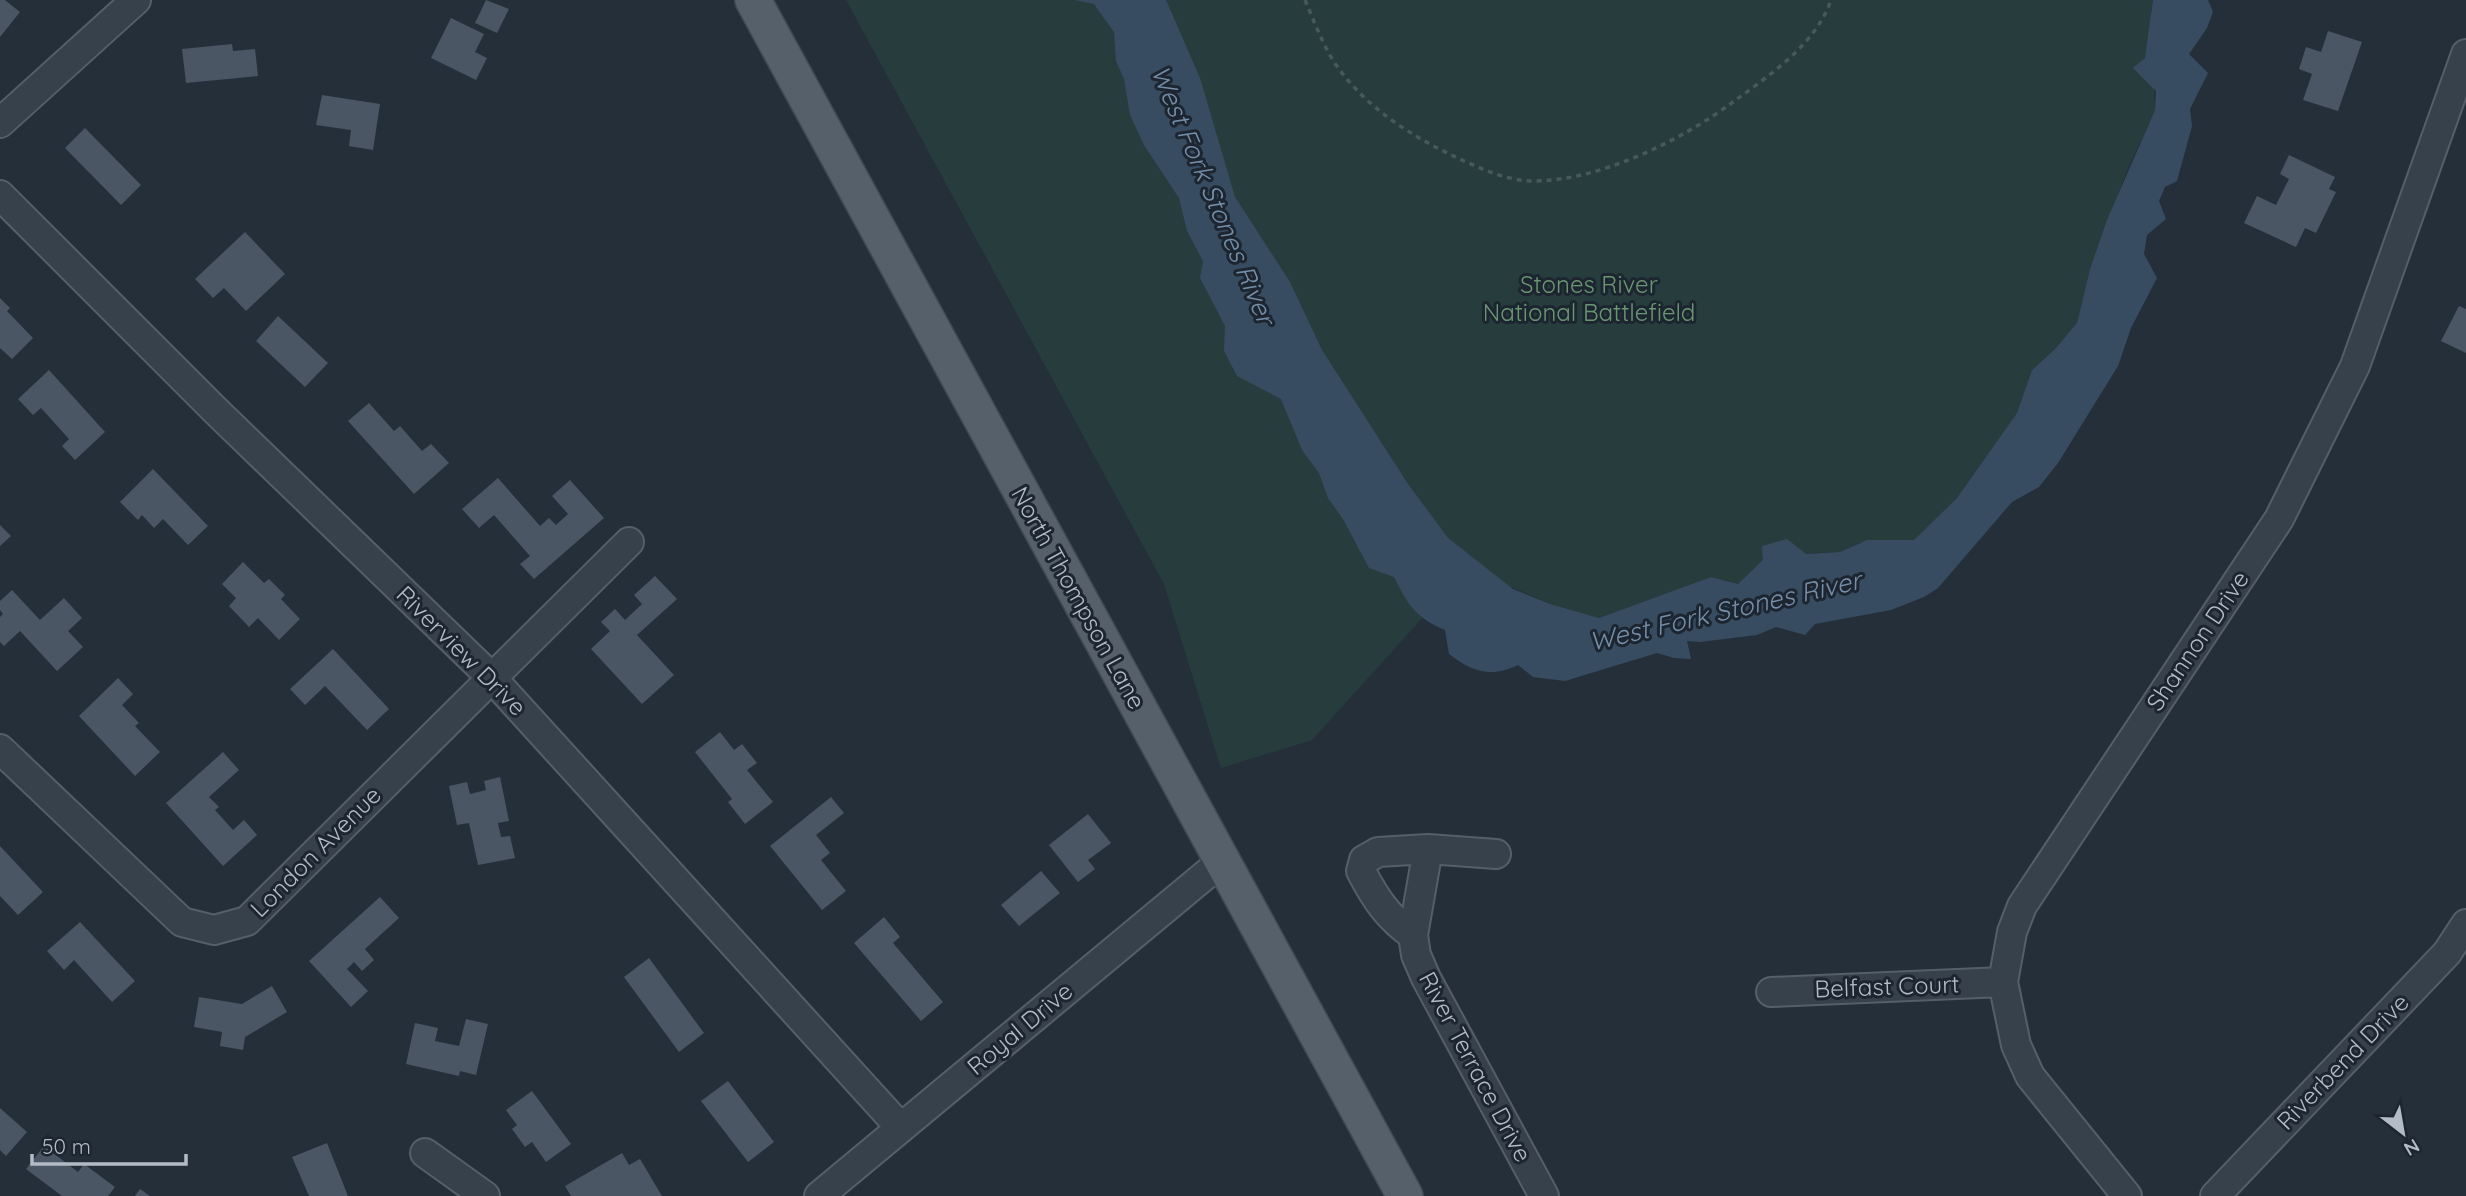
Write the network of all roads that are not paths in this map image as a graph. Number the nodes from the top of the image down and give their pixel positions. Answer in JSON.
{"nodes":[{"id":1,"x":136,"y":0,"type":"edge"},
{"id":2,"x":753,"y":0,"type":"edge"},
{"id":3,"x":2466,"y":54,"type":"edge"},
{"id":4,"x":0,"y":123,"type":"edge"},
{"id":5,"x":0,"y":195,"type":"edge"},
{"id":6,"x":629,"y":542,"type":"dead end"},
{"id":7,"x":491,"y":677,"type":"junction"},
{"id":8,"x":0,"y":749,"type":"edge"},
{"id":9,"x":1428,"y":849,"type":"junction"},
{"id":10,"x":1496,"y":854,"type":"dead end"},
{"id":11,"x":1222,"y":862,"type":"junction"},
{"id":12,"x":2466,"y":924,"type":"edge"},
{"id":13,"x":1413,"y":935,"type":"junction"},
{"id":14,"x":2003,"y":982,"type":"junction"},
{"id":15,"x":1771,"y":992,"type":"dead end"},
{"id":16,"x":901,"y":1128,"type":"junction"},
{"id":17,"x":425,"y":1153,"type":"dead end"},
{"id":18,"x":485,"y":1196,"type":"edge"},
{"id":19,"x":819,"y":1196,"type":"edge"},
{"id":20,"x":1405,"y":1196,"type":"edge"},
{"id":21,"x":1544,"y":1196,"type":"edge"},
{"id":22,"x":2127,"y":1196,"type":"edge"},
{"id":23,"x":2215,"y":1196,"type":"edge"}],
"edges":[{"from":1,"to":4,"type":"street"},
{"from":2,"to":11,"type":"main road","name":"North Thompson Lane"},
{"from":3,"to":14,"type":"street","name":"Shannon Drive"},
{"from":5,"to":7,"type":"street","name":"Riverview Drive"},
{"from":6,"to":7,"type":"street","name":"London Avenue"},
{"from":7,"to":8,"type":"street","name":"London Avenue"},
{"from":7,"to":16,"type":"street","name":"Riverview Drive"},
{"from":9,"to":10,"type":"street"},
{"from":9,"to":13,"type":"street","name":"River Terrace Drive"},
{"from":9,"to":13,"type":"street"},
{"from":11,"to":16,"type":"street","name":"Royal Drive"},
{"from":11,"to":20,"type":"main road","name":"North Thompson Lane"},
{"from":12,"to":23,"type":"street","name":"Riverbend Drive"},
{"from":13,"to":21,"type":"street","name":"River Terrace Drive"},
{"from":14,"to":15,"type":"street","name":"Belfast Court"},
{"from":14,"to":22,"type":"street","name":"Shannon Drive"},
{"from":16,"to":19,"type":"street","name":"Royal Drive"},
{"from":17,"to":18,"type":"street"}]}
